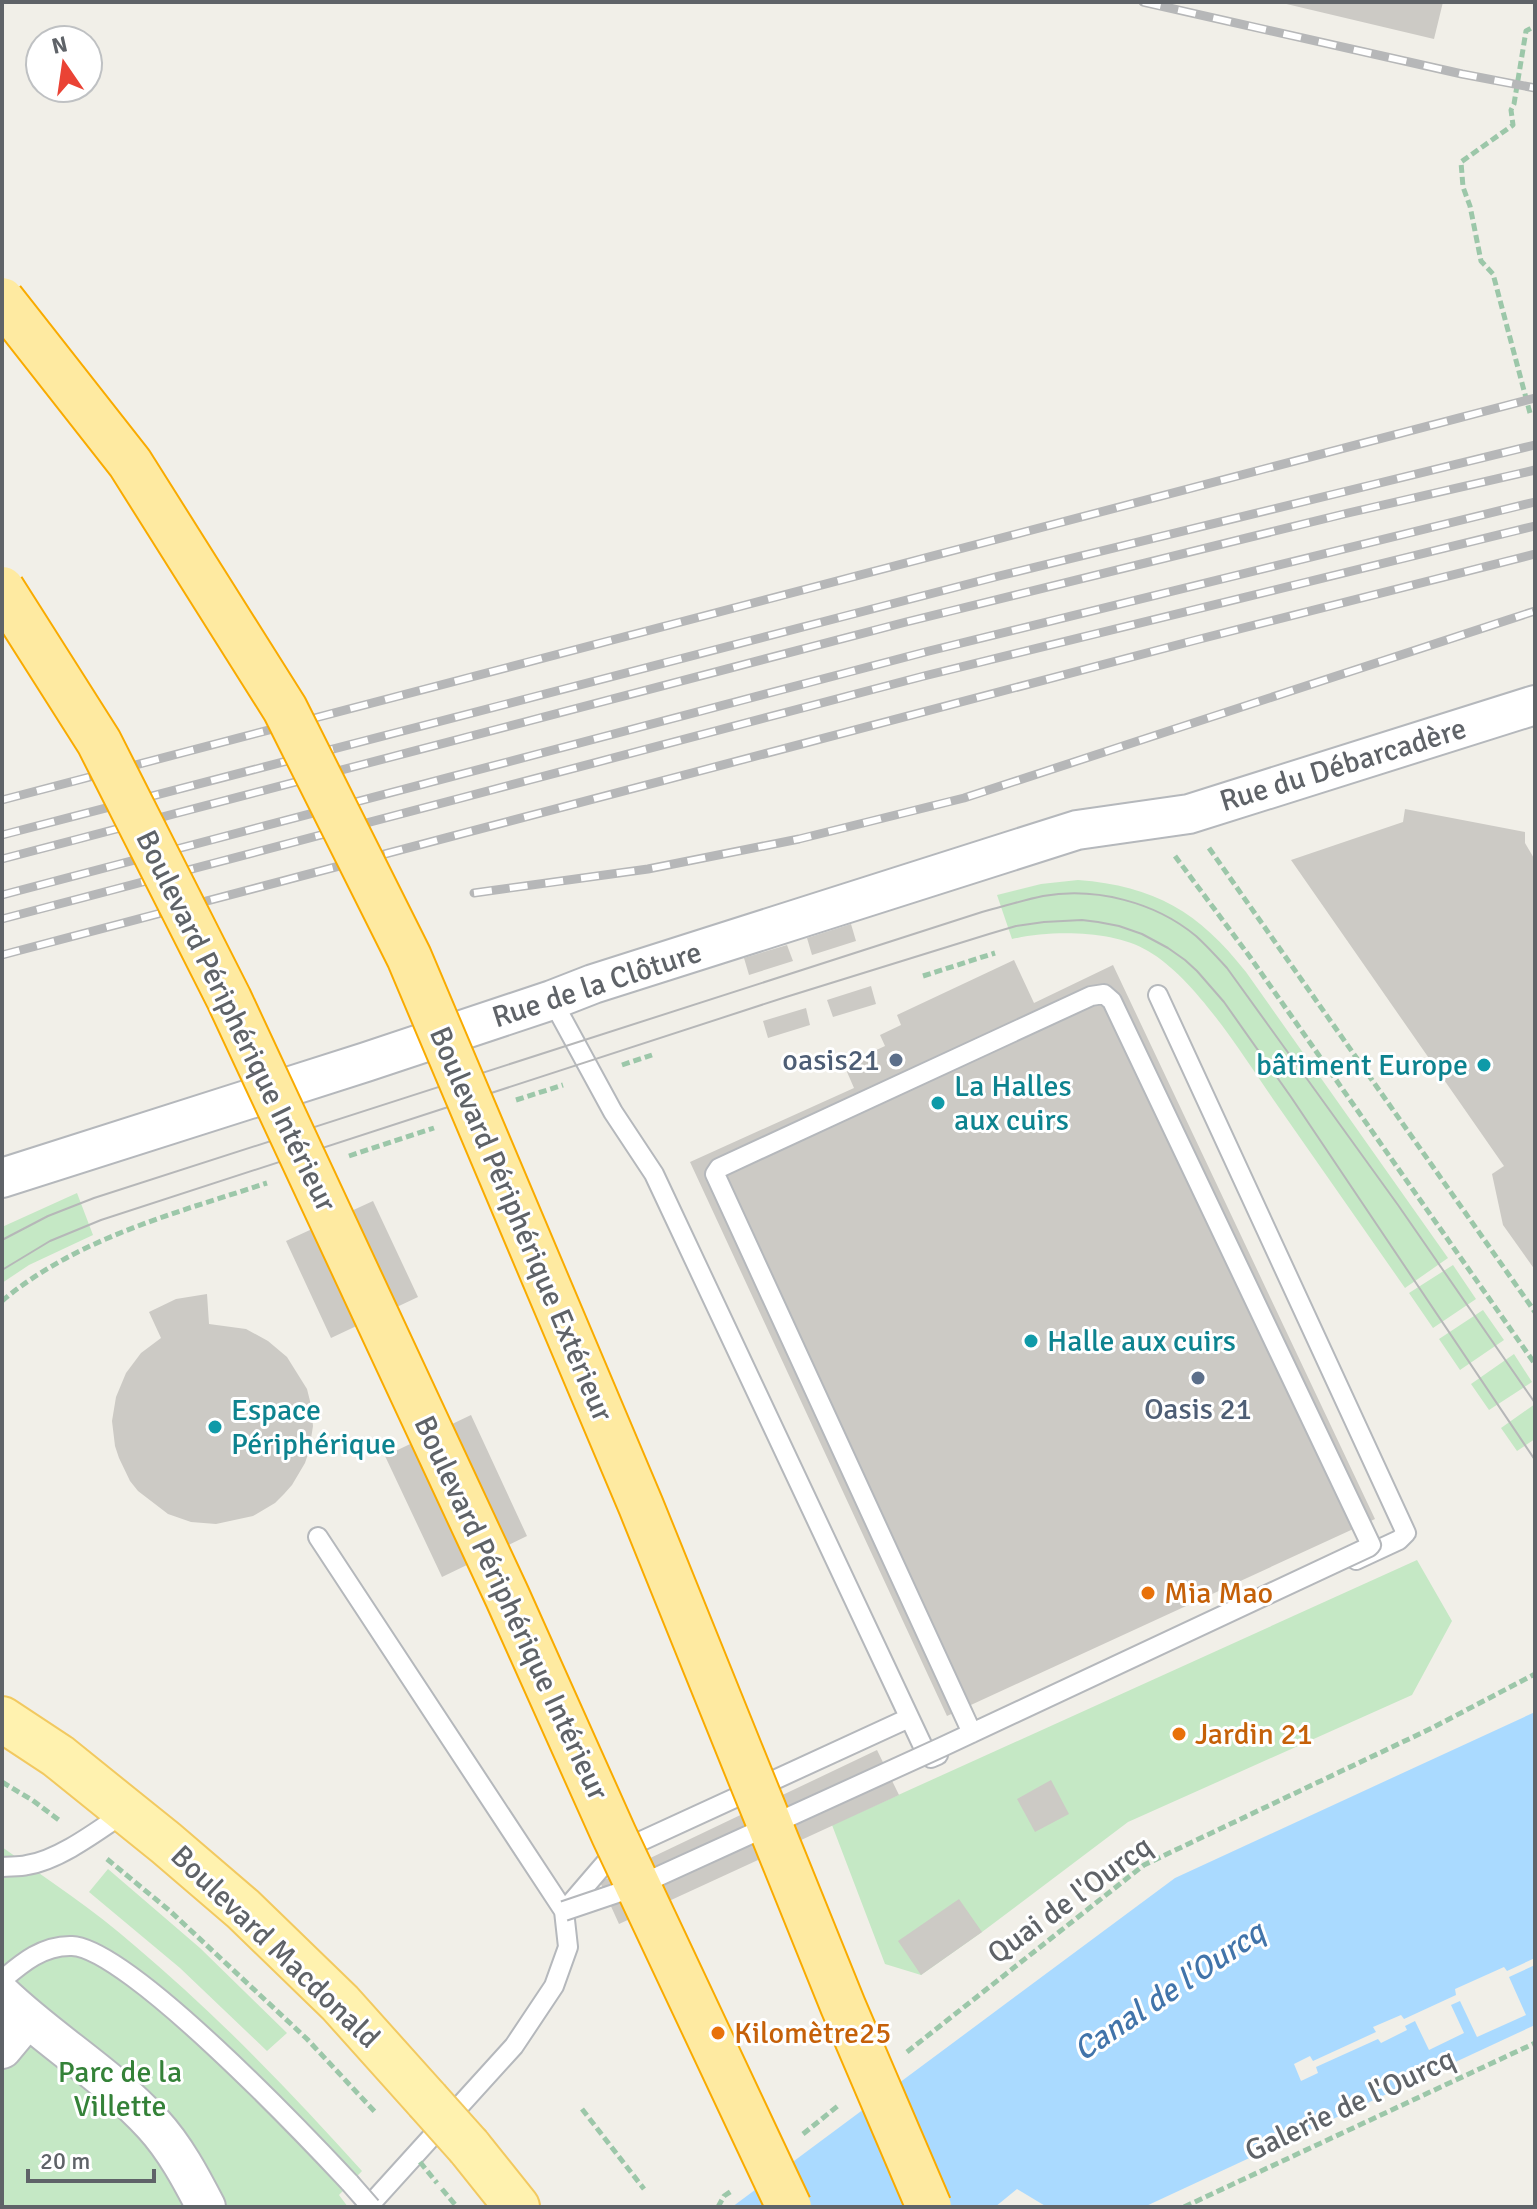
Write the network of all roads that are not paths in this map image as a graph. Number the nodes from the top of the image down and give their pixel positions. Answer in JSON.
{"nodes":[{"id":1,"x":2,"y":300,"type":"edge"},
{"id":2,"x":2,"y":589,"type":"edge"},
{"id":3,"x":1535,"y":705,"type":"edge"},
{"id":4,"x":1150,"y":818,"type":"joint"},
{"id":5,"x":1158,"y":995,"type":"dead end"},
{"id":6,"x":552,"y":1000,"type":"junction"},
{"id":7,"x":2,"y":1178,"type":"edge"},
{"id":8,"x":318,"y":1537,"type":"dead end"},
{"id":9,"x":909,"y":1718,"type":"junction"},
{"id":10,"x":2,"y":1719,"type":"edge"},
{"id":11,"x":972,"y":1733,"type":"junction"},
{"id":12,"x":127,"y":1811,"type":"junction"},
{"id":13,"x":2,"y":1867,"type":"edge"},
{"id":14,"x":564,"y":1911,"type":"junction"},
{"id":15,"x":2,"y":1980,"type":"edge"},
{"id":16,"x":15,"y":2007,"type":"edge"},
{"id":17,"x":2,"y":2049,"type":"edge"},
{"id":18,"x":206,"y":2207,"type":"edge"},
{"id":19,"x":369,"y":2207,"type":"edge"},
{"id":20,"x":517,"y":2207,"type":"edge"},
{"id":21,"x":789,"y":2207,"type":"edge"},
{"id":22,"x":929,"y":2207,"type":"edge"}],
"edges":[{"from":1,"to":22,"type":"highway","name":"Boulevard Périphérique Extérieur","bridge":true},
{"from":2,"to":21,"type":"highway","name":"Boulevard Périphérique Intérieur","bridge":true},
{"from":3,"to":4,"type":"street","name":"Rue du Débarcadère"},
{"from":4,"to":6,"type":"street","name":"Rue de la Clôture"},
{"from":5,"to":9,"type":"lane"},
{"from":6,"to":7,"type":"street","name":"Rue de la Clôture"},
{"from":6,"to":9,"type":"lane"},
{"from":8,"to":14,"type":"lane"},
{"from":9,"to":14,"type":"lane"},
{"from":10,"to":12,"type":"main road","name":"Boulevard Macdonald"},
{"from":11,"to":11,"type":"lane","bridge":true},
{"from":11,"to":14,"type":"lane","bridge":true},
{"from":12,"to":13,"type":"lane"},
{"from":12,"to":20,"type":"main road","name":"Boulevard Macdonald","bridge":true},
{"from":14,"to":19,"type":"lane"},
{"from":15,"to":19,"type":"lane","bridge":true},
{"from":16,"to":17,"type":"street"},
{"from":16,"to":18,"type":"street"}]}
